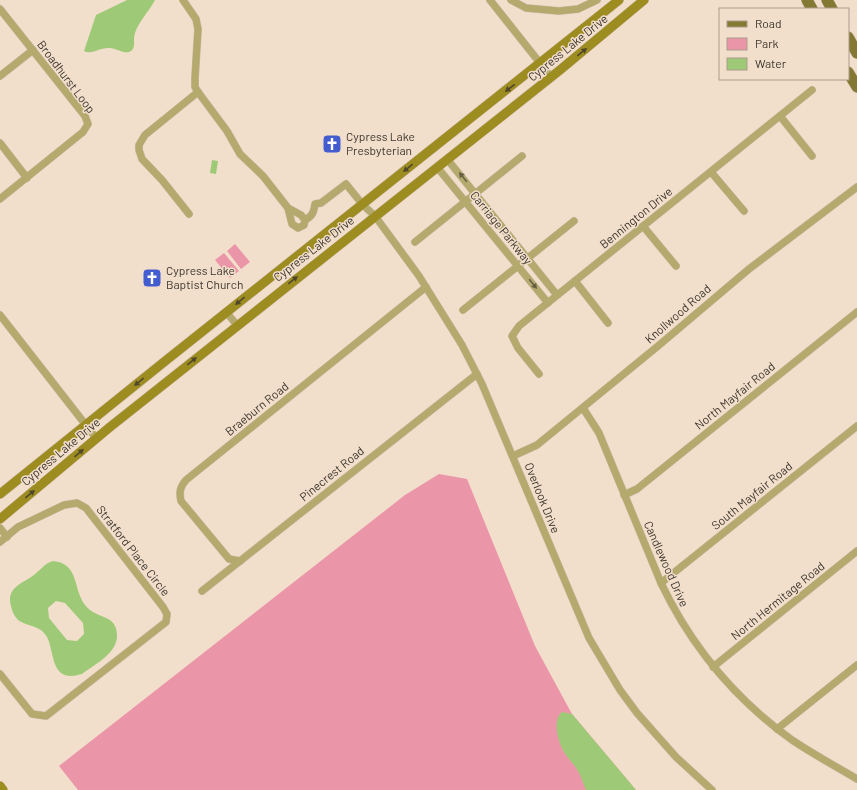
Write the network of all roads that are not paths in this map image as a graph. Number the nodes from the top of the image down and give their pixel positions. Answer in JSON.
{"nodes":[{"id":1,"x":183,"y":0,"type":"edge"},
{"id":2,"x":490,"y":0,"type":"edge"},
{"id":3,"x":511,"y":0,"type":"edge"},
{"id":4,"x":597,"y":0,"type":"edge"},
{"id":5,"x":619,"y":0,"type":"edge"},
{"id":6,"x":644,"y":0,"type":"edge"},
{"id":7,"x":0,"y":9,"type":"edge"},
{"id":8,"x":849,"y":39,"type":"edge"},
{"id":9,"x":33,"y":50,"type":"junction"},
{"id":10,"x":857,"y":53,"type":"edge"},
{"id":11,"x":541,"y":63,"type":"junction"},
{"id":12,"x":849,"y":74,"type":"edge"},
{"id":13,"x":0,"y":76,"type":"edge"},
{"id":14,"x":551,"y":77,"type":"junction"},
{"id":15,"x":857,"y":87,"type":"edge"},
{"id":16,"x":812,"y":90,"type":"dead end"},
{"id":17,"x":198,"y":92,"type":"junction"},
{"id":18,"x":780,"y":116,"type":"junction"},
{"id":19,"x":0,"y":143,"type":"edge"},
{"id":20,"x":522,"y":156,"type":"dead end"},
{"id":21,"x":812,"y":156,"type":"dead end"},
{"id":22,"x":447,"y":159,"type":"junction"},
{"id":23,"x":437,"y":167,"type":"junction"},
{"id":24,"x":711,"y":172,"type":"junction"},
{"id":25,"x":26,"y":178,"type":"junction"},
{"id":26,"x":857,"y":187,"type":"edge"},
{"id":27,"x":475,"y":193,"type":"junction"},
{"id":28,"x":0,"y":200,"type":"edge"},
{"id":29,"x":466,"y":201,"type":"junction"},
{"id":30,"x":363,"y":205,"type":"junction"},
{"id":31,"x":288,"y":208,"type":"junction"},
{"id":32,"x":744,"y":211,"type":"dead end"},
{"id":33,"x":189,"y":214,"type":"dead end"},
{"id":34,"x":375,"y":216,"type":"junction"},
{"id":35,"x":305,"y":220,"type":"junction"},
{"id":36,"x":574,"y":221,"type":"dead end"},
{"id":37,"x":643,"y":226,"type":"junction"},
{"id":38,"x":415,"y":242,"type":"dead end"},
{"id":39,"x":527,"y":258,"type":"junction"},
{"id":40,"x":518,"y":266,"type":"junction"},
{"id":41,"x":676,"y":266,"type":"dead end"},
{"id":42,"x":575,"y":281,"type":"junction"},
{"id":43,"x":426,"y":287,"type":"junction"},
{"id":44,"x":557,"y":295,"type":"junction"},
{"id":45,"x":548,"y":303,"type":"junction"},
{"id":46,"x":463,"y":310,"type":"dead end"},
{"id":47,"x":226,"y":312,"type":"junction"},
{"id":48,"x":857,"y":312,"type":"edge"},
{"id":49,"x":0,"y":315,"type":"edge"},
{"id":50,"x":608,"y":323,"type":"dead end"},
{"id":51,"x":237,"y":325,"type":"junction"},
{"id":52,"x":477,"y":374,"type":"junction"},
{"id":53,"x":539,"y":374,"type":"dead end"},
{"id":54,"x":583,"y":408,"type":"junction"},
{"id":55,"x":85,"y":425,"type":"junction"},
{"id":56,"x":857,"y":426,"type":"edge"},
{"id":57,"x":96,"y":438,"type":"junction"},
{"id":58,"x":513,"y":456,"type":"junction"},
{"id":59,"x":0,"y":494,"type":"edge"},
{"id":60,"x":624,"y":495,"type":"junction"},
{"id":61,"x":0,"y":519,"type":"edge"},
{"id":62,"x":0,"y":528,"type":"edge"},
{"id":63,"x":7,"y":537,"type":"junction"},
{"id":64,"x":0,"y":541,"type":"edge"},
{"id":65,"x":857,"y":551,"type":"edge"},
{"id":66,"x":240,"y":561,"type":"junction"},
{"id":67,"x":660,"y":583,"type":"junction"},
{"id":68,"x":202,"y":591,"type":"dead end"},
{"id":69,"x":857,"y":664,"type":"edge"},
{"id":70,"x":713,"y":667,"type":"junction"},
{"id":71,"x":0,"y":674,"type":"edge"},
{"id":72,"x":777,"y":729,"type":"junction"},
{"id":73,"x":857,"y":779,"type":"edge"},
{"id":74,"x":712,"y":790,"type":"edge"}],
"edges":[{"from":1,"to":17,"type":"street"},
{"from":2,"to":11,"type":"street"},
{"from":3,"to":4,"type":"street"},
{"from":5,"to":11,"type":"main road","name":"Cypress Lake Drive"},
{"from":14,"to":6,"type":"main road","name":"Cypress Lake Drive","one_way":true},
{"from":7,"to":9,"type":"street","name":"Broadhurst Loop"},
{"from":8,"to":10,"type":"main road"},
{"from":9,"to":13,"type":"street"},
{"from":9,"to":25,"type":"street","name":"Broadhurst Loop"},
{"from":11,"to":14,"type":"street"},
{"from":11,"to":30,"type":"main road","name":"Cypress Lake Drive","one_way":true},
{"from":12,"to":15,"type":"main road"},
{"from":14,"to":22,"type":"main road","name":"Cypress Lake Drive"},
{"from":16,"to":18,"type":"street","name":"Bennington Drive"},
{"from":17,"to":31,"type":"street"},
{"from":17,"to":33,"type":"street"},
{"from":18,"to":21,"type":"street"},
{"from":18,"to":24,"type":"street","name":"Bennington Drive"},
{"from":19,"to":25,"type":"street"},
{"from":20,"to":27,"type":"street"},
{"from":22,"to":23,"type":"main road","name":"Cypress Lake Drive"},
{"from":27,"to":22,"type":"street","name":"Carriage Parkway","one_way":true},
{"from":23,"to":29,"type":"street","name":"Carriage Parkway"},
{"from":23,"to":34,"type":"main road","name":"Cypress Lake Drive"},
{"from":24,"to":32,"type":"street"},
{"from":24,"to":37,"type":"street","name":"Bennington Drive"},
{"from":25,"to":28,"type":"street","name":"Broadhurst Loop"},
{"from":26,"to":54,"type":"street","name":"Knollwood Road"},
{"from":27,"to":29,"type":"street"},
{"from":27,"to":39,"type":"street","name":"Carriage Parkway"},
{"from":29,"to":38,"type":"street"},
{"from":29,"to":40,"type":"street","name":"Carriage Parkway"},
{"from":30,"to":34,"type":"street","name":"Overlook Drive"},
{"from":30,"to":35,"type":"street","name":"Overlook Drive"},
{"from":30,"to":47,"type":"main road","name":"Cypress Lake Drive","one_way":true},
{"from":31,"to":35,"type":"street"},
{"from":31,"to":35,"type":"street"},
{"from":34,"to":43,"type":"street","name":"Overlook Drive"},
{"from":51,"to":34,"type":"main road","name":"Cypress Lake Drive","one_way":true},
{"from":36,"to":39,"type":"street"},
{"from":37,"to":41,"type":"street"},
{"from":37,"to":42,"type":"street","name":"Bennington Drive"},
{"from":39,"to":40,"type":"street"},
{"from":39,"to":44,"type":"street","name":"Carriage Parkway"},
{"from":40,"to":45,"type":"street","name":"Carriage Parkway","one_way":true},
{"from":40,"to":46,"type":"street"},
{"from":42,"to":44,"type":"street","name":"Bennington Drive"},
{"from":42,"to":50,"type":"street"},
{"from":43,"to":52,"type":"street","name":"Overlook Drive"},
{"from":43,"to":66,"type":"street","name":"Braeburn Road"},
{"from":44,"to":45,"type":"street","name":"Bennington Drive"},
{"from":45,"to":53,"type":"street","name":"Bennington Drive"},
{"from":47,"to":51,"type":"street"},
{"from":47,"to":55,"type":"main road","name":"Cypress Lake Drive","one_way":true},
{"from":48,"to":60,"type":"street","name":"North Mayfair Road"},
{"from":49,"to":55,"type":"street"},
{"from":57,"to":51,"type":"main road","name":"Cypress Lake Drive","one_way":true},
{"from":52,"to":58,"type":"street","name":"Overlook Drive"},
{"from":52,"to":66,"type":"street","name":"Pinecrest Road"},
{"from":54,"to":58,"type":"street","name":"Knollwood Road"},
{"from":54,"to":60,"type":"street","name":"Candlewood Drive"},
{"from":55,"to":57,"type":"street"},
{"from":55,"to":59,"type":"main road","name":"Cypress Lake Drive"},
{"from":56,"to":67,"type":"street","name":"South Mayfair Road"},
{"from":61,"to":57,"type":"main road","name":"Cypress Lake Drive","one_way":true},
{"from":58,"to":74,"type":"street","name":"Overlook Drive"},
{"from":60,"to":67,"type":"street","name":"Candlewood Drive"},
{"from":62,"to":63,"type":"street"},
{"from":63,"to":64,"type":"street","name":"Stratford Place Circle"},
{"from":63,"to":71,"type":"street","name":"Stratford Place Circle"},
{"from":65,"to":70,"type":"street","name":"North Hermitage Road"},
{"from":66,"to":68,"type":"street","name":"Pinecrest Road"},
{"from":67,"to":70,"type":"street","name":"Candlewood Drive"},
{"from":69,"to":72,"type":"street"},
{"from":70,"to":72,"type":"street","name":"Candlewood Drive"},
{"from":72,"to":73,"type":"street","name":"Candlewood Drive"}]}
